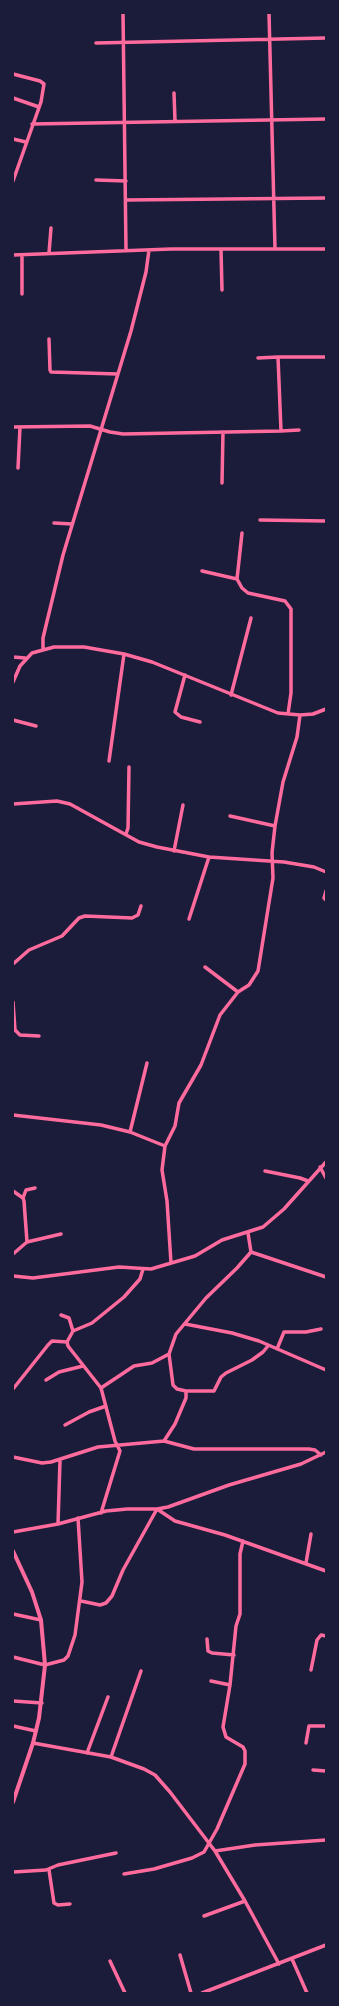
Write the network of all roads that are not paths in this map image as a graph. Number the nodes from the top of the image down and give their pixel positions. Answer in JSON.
{"nodes":[{"id":1,"x":123,"y":13,"type":"edge"},
{"id":2,"x":269,"y":13,"type":"edge"},
{"id":3,"x":326,"y":38,"type":"edge"},
{"id":4,"x":270,"y":39,"type":"junction"},
{"id":5,"x":124,"y":42,"type":"junction"},
{"id":6,"x":96,"y":43,"type":"dead end"},
{"id":7,"x":13,"y":74,"type":"edge"},
{"id":8,"x":174,"y":93,"type":"dead end"},
{"id":9,"x":13,"y":98,"type":"edge"},
{"id":10,"x":39,"y":107,"type":"junction"},
{"id":11,"x":271,"y":118,"type":"junction"},
{"id":12,"x":326,"y":119,"type":"edge"},
{"id":13,"x":175,"y":121,"type":"junction"},
{"id":14,"x":124,"y":122,"type":"junction"},
{"id":15,"x":32,"y":124,"type":"junction"},
{"id":16,"x":13,"y":139,"type":"edge"},
{"id":17,"x":26,"y":142,"type":"junction"},
{"id":18,"x":96,"y":180,"type":"dead end"},
{"id":19,"x":13,"y":181,"type":"edge"},
{"id":20,"x":126,"y":181,"type":"junction"},
{"id":21,"x":326,"y":198,"type":"edge"},
{"id":22,"x":273,"y":199,"type":"junction"},
{"id":23,"x":126,"y":200,"type":"junction"},
{"id":24,"x":52,"y":228,"type":"dead end"},
{"id":25,"x":221,"y":249,"type":"junction"},
{"id":26,"x":326,"y":249,"type":"edge"},
{"id":27,"x":126,"y":250,"type":"junction"},
{"id":28,"x":149,"y":250,"type":"junction"},
{"id":29,"x":275,"y":250,"type":"junction"},
{"id":30,"x":49,"y":253,"type":"junction"},
{"id":31,"x":13,"y":254,"type":"edge"},
{"id":32,"x":22,"y":255,"type":"junction"},
{"id":33,"x":222,"y":290,"type":"dead end"},
{"id":34,"x":22,"y":294,"type":"dead end"},
{"id":35,"x":49,"y":339,"type":"dead end"},
{"id":36,"x":278,"y":357,"type":"junction"},
{"id":37,"x":326,"y":357,"type":"edge"},
{"id":38,"x":258,"y":358,"type":"dead end"},
{"id":39,"x":118,"y":374,"type":"junction"},
{"id":40,"x":13,"y":427,"type":"edge"},
{"id":41,"x":20,"y":427,"type":"junction"},
{"id":42,"x":103,"y":429,"type":"junction"},
{"id":43,"x":299,"y":430,"type":"dead end"},
{"id":44,"x":281,"y":431,"type":"junction"},
{"id":45,"x":223,"y":432,"type":"junction"},
{"id":46,"x":18,"y":468,"type":"dead end"},
{"id":47,"x":222,"y":483,"type":"dead end"},
{"id":48,"x":260,"y":520,"type":"dead end"},
{"id":49,"x":326,"y":521,"type":"edge"},
{"id":50,"x":54,"y":523,"type":"dead end"},
{"id":51,"x":72,"y":524,"type":"junction"},
{"id":52,"x":242,"y":533,"type":"dead end"},
{"id":53,"x":202,"y":571,"type":"dead end"},
{"id":54,"x":237,"y":579,"type":"junction"},
{"id":55,"x":251,"y":618,"type":"dead end"},
{"id":56,"x":43,"y":649,"type":"junction"},
{"id":57,"x":124,"y":654,"type":"junction"},
{"id":58,"x":13,"y":657,"type":"edge"},
{"id":59,"x":25,"y":658,"type":"junction"},
{"id":60,"x":185,"y":675,"type":"junction"},
{"id":61,"x":13,"y":682,"type":"edge"},
{"id":62,"x":231,"y":695,"type":"junction"},
{"id":63,"x":326,"y":709,"type":"edge"},
{"id":64,"x":288,"y":714,"type":"junction"},
{"id":65,"x":300,"y":715,"type":"junction"},
{"id":66,"x":13,"y":720,"type":"edge"},
{"id":67,"x":200,"y":722,"type":"dead end"},
{"id":68,"x":36,"y":726,"type":"dead end"},
{"id":69,"x":109,"y":760,"type":"dead end"},
{"id":70,"x":129,"y":766,"type":"dead end"},
{"id":71,"x":13,"y":804,"type":"edge"},
{"id":72,"x":183,"y":805,"type":"dead end"},
{"id":73,"x":230,"y":816,"type":"dead end"},
{"id":74,"x":275,"y":826,"type":"junction"},
{"id":75,"x":126,"y":834,"type":"junction"},
{"id":76,"x":174,"y":851,"type":"junction"},
{"id":77,"x":209,"y":857,"type":"junction"},
{"id":78,"x":273,"y":862,"type":"junction"},
{"id":79,"x":326,"y":872,"type":"edge"},
{"id":80,"x":326,"y":892,"type":"edge"},
{"id":81,"x":326,"y":900,"type":"edge"},
{"id":82,"x":141,"y":906,"type":"dead end"},
{"id":83,"x":189,"y":920,"type":"dead end"},
{"id":84,"x":13,"y":964,"type":"edge"},
{"id":85,"x":206,"y":967,"type":"dead end"},
{"id":86,"x":238,"y":992,"type":"junction"},
{"id":87,"x":13,"y":1002,"type":"edge"},
{"id":88,"x":39,"y":1036,"type":"dead end"},
{"id":89,"x":148,"y":1063,"type":"dead end"},
{"id":90,"x":13,"y":1115,"type":"edge"},
{"id":91,"x":130,"y":1132,"type":"junction"},
{"id":92,"x":165,"y":1146,"type":"junction"},
{"id":93,"x":326,"y":1162,"type":"edge"},
{"id":94,"x":320,"y":1167,"type":"junction"},
{"id":95,"x":265,"y":1171,"type":"dead end"},
{"id":96,"x":326,"y":1178,"type":"edge"},
{"id":97,"x":308,"y":1181,"type":"junction"},
{"id":98,"x":35,"y":1188,"type":"dead end"},
{"id":99,"x":13,"y":1192,"type":"edge"},
{"id":100,"x":23,"y":1198,"type":"junction"},
{"id":101,"x":248,"y":1233,"type":"junction"},
{"id":102,"x":61,"y":1234,"type":"dead end"},
{"id":103,"x":27,"y":1242,"type":"junction"},
{"id":104,"x":251,"y":1252,"type":"junction"},
{"id":105,"x":13,"y":1254,"type":"edge"},
{"id":106,"x":171,"y":1263,"type":"junction"},
{"id":107,"x":143,"y":1269,"type":"junction"},
{"id":108,"x":13,"y":1276,"type":"edge"},
{"id":109,"x":326,"y":1277,"type":"edge"},
{"id":110,"x":61,"y":1315,"type":"dead end"},
{"id":111,"x":185,"y":1324,"type":"junction"},
{"id":112,"x":321,"y":1329,"type":"dead end"},
{"id":113,"x":73,"y":1330,"type":"junction"},
{"id":114,"x":67,"y":1342,"type":"junction"},
{"id":115,"x":268,"y":1346,"type":"junction"},
{"id":116,"x":277,"y":1349,"type":"junction"},
{"id":117,"x":169,"y":1354,"type":"junction"},
{"id":118,"x":83,"y":1366,"type":"junction"},
{"id":119,"x":326,"y":1370,"type":"edge"},
{"id":120,"x":46,"y":1380,"type":"dead end"},
{"id":121,"x":101,"y":1388,"type":"junction"},
{"id":122,"x":13,"y":1389,"type":"edge"},
{"id":123,"x":186,"y":1391,"type":"junction"},
{"id":124,"x":106,"y":1406,"type":"junction"},
{"id":125,"x":65,"y":1425,"type":"dead end"},
{"id":126,"x":164,"y":1441,"type":"junction"},
{"id":127,"x":118,"y":1446,"type":"junction"},
{"id":128,"x":326,"y":1452,"type":"edge"},
{"id":129,"x":321,"y":1455,"type":"junction"},
{"id":130,"x":13,"y":1457,"type":"edge"},
{"id":131,"x":60,"y":1461,"type":"junction"},
{"id":132,"x":157,"y":1509,"type":"junction"},
{"id":133,"x":100,"y":1513,"type":"junction"},
{"id":134,"x":78,"y":1518,"type":"junction"},
{"id":135,"x":58,"y":1524,"type":"junction"},
{"id":136,"x":13,"y":1532,"type":"edge"},
{"id":137,"x":311,"y":1534,"type":"dead end"},
{"id":138,"x":243,"y":1541,"type":"junction"},
{"id":139,"x":13,"y":1551,"type":"edge"},
{"id":140,"x":306,"y":1563,"type":"junction"},
{"id":141,"x":326,"y":1571,"type":"edge"},
{"id":142,"x":81,"y":1601,"type":"junction"},
{"id":143,"x":13,"y":1614,"type":"edge"},
{"id":144,"x":41,"y":1620,"type":"junction"},
{"id":145,"x":326,"y":1636,"type":"edge"},
{"id":146,"x":207,"y":1639,"type":"dead end"},
{"id":147,"x":234,"y":1655,"type":"junction"},
{"id":148,"x":13,"y":1658,"type":"edge"},
{"id":149,"x":45,"y":1665,"type":"junction"},
{"id":150,"x":311,"y":1670,"type":"dead end"},
{"id":151,"x":141,"y":1671,"type":"dead end"},
{"id":152,"x":211,"y":1681,"type":"dead end"},
{"id":153,"x":230,"y":1685,"type":"junction"},
{"id":154,"x":108,"y":1697,"type":"dead end"},
{"id":155,"x":13,"y":1701,"type":"edge"},
{"id":156,"x":42,"y":1703,"type":"junction"},
{"id":157,"x":13,"y":1726,"type":"edge"},
{"id":158,"x":326,"y":1726,"type":"edge"},
{"id":159,"x":36,"y":1731,"type":"junction"},
{"id":160,"x":33,"y":1743,"type":"junction"},
{"id":161,"x":306,"y":1743,"type":"dead end"},
{"id":162,"x":86,"y":1753,"type":"junction"},
{"id":163,"x":111,"y":1757,"type":"junction"},
{"id":164,"x":313,"y":1770,"type":"dead end"},
{"id":165,"x":326,"y":1771,"type":"edge"},
{"id":166,"x":14,"y":1797,"type":"edge"},
{"id":167,"x":13,"y":1802,"type":"edge"},
{"id":168,"x":326,"y":1840,"type":"edge"},
{"id":169,"x":210,"y":1844,"type":"junction"},
{"id":170,"x":215,"y":1851,"type":"junction"},
{"id":171,"x":116,"y":1853,"type":"dead end"},
{"id":172,"x":49,"y":1870,"type":"junction"},
{"id":173,"x":13,"y":1872,"type":"edge"},
{"id":174,"x":124,"y":1874,"type":"dead end"},
{"id":175,"x":245,"y":1901,"type":"junction"},
{"id":176,"x":70,"y":1904,"type":"dead end"},
{"id":177,"x":204,"y":1916,"type":"dead end"},
{"id":178,"x":326,"y":1945,"type":"edge"},
{"id":179,"x":180,"y":1955,"type":"dead end"},
{"id":180,"x":292,"y":1959,"type":"junction"},
{"id":181,"x":110,"y":1961,"type":"dead end"},
{"id":182,"x":279,"y":1964,"type":"junction"},
{"id":183,"x":125,"y":1993,"type":"edge"},
{"id":184,"x":191,"y":1993,"type":"edge"},
{"id":185,"x":202,"y":1993,"type":"edge"},
{"id":186,"x":307,"y":1993,"type":"edge"}],
"edges":[{"from":1,"to":5,"type":"street"},
{"from":2,"to":4,"type":"street"},
{"from":3,"to":4,"type":"street"},
{"from":4,"to":5,"type":"street"},
{"from":4,"to":11,"type":"street"},
{"from":5,"to":6,"type":"street"},
{"from":5,"to":14,"type":"street"},
{"from":7,"to":10,"type":"street"},
{"from":8,"to":13,"type":"street"},
{"from":9,"to":10,"type":"street"},
{"from":10,"to":15,"type":"street"},
{"from":11,"to":12,"type":"street"},
{"from":11,"to":13,"type":"street"},
{"from":11,"to":22,"type":"street"},
{"from":13,"to":14,"type":"street"},
{"from":14,"to":15,"type":"street"},
{"from":14,"to":20,"type":"street"},
{"from":15,"to":17,"type":"street"},
{"from":16,"to":17,"type":"street"},
{"from":17,"to":19,"type":"street"},
{"from":18,"to":20,"type":"street"},
{"from":20,"to":23,"type":"street"},
{"from":21,"to":22,"type":"street"},
{"from":22,"to":23,"type":"street"},
{"from":22,"to":29,"type":"street"},
{"from":23,"to":27,"type":"street"},
{"from":24,"to":30,"type":"street"},
{"from":25,"to":28,"type":"street"},
{"from":25,"to":29,"type":"street"},
{"from":25,"to":33,"type":"street"},
{"from":26,"to":29,"type":"street"},
{"from":27,"to":28,"type":"street"},
{"from":27,"to":30,"type":"street"},
{"from":28,"to":39,"type":"street"},
{"from":30,"to":32,"type":"street"},
{"from":31,"to":32,"type":"street"},
{"from":32,"to":34,"type":"street"},
{"from":35,"to":39,"type":"street"},
{"from":36,"to":37,"type":"street"},
{"from":36,"to":38,"type":"street"},
{"from":36,"to":44,"type":"street"},
{"from":39,"to":42,"type":"street"},
{"from":40,"to":41,"type":"street"},
{"from":41,"to":42,"type":"street"},
{"from":41,"to":46,"type":"street"},
{"from":42,"to":45,"type":"street"},
{"from":42,"to":51,"type":"street"},
{"from":43,"to":44,"type":"street"},
{"from":44,"to":45,"type":"street"},
{"from":45,"to":47,"type":"street"},
{"from":48,"to":49,"type":"street"},
{"from":50,"to":51,"type":"street"},
{"from":51,"to":56,"type":"street"},
{"from":52,"to":54,"type":"street"},
{"from":53,"to":54,"type":"street"},
{"from":54,"to":64,"type":"street"},
{"from":55,"to":62,"type":"street"},
{"from":56,"to":57,"type":"street"},
{"from":56,"to":59,"type":"street"},
{"from":57,"to":60,"type":"street"},
{"from":57,"to":69,"type":"street"},
{"from":58,"to":59,"type":"street"},
{"from":59,"to":61,"type":"street"},
{"from":60,"to":62,"type":"street"},
{"from":60,"to":67,"type":"street"},
{"from":62,"to":64,"type":"street"},
{"from":63,"to":65,"type":"street"},
{"from":64,"to":65,"type":"street"},
{"from":65,"to":74,"type":"street"},
{"from":66,"to":68,"type":"street"},
{"from":70,"to":75,"type":"street"},
{"from":71,"to":75,"type":"street"},
{"from":72,"to":76,"type":"street"},
{"from":73,"to":74,"type":"street"},
{"from":74,"to":78,"type":"street"},
{"from":75,"to":76,"type":"street"},
{"from":76,"to":77,"type":"street"},
{"from":77,"to":78,"type":"street"},
{"from":77,"to":83,"type":"street"},
{"from":78,"to":79,"type":"street"},
{"from":78,"to":86,"type":"street"},
{"from":80,"to":81,"type":"street"},
{"from":82,"to":84,"type":"street"},
{"from":85,"to":86,"type":"street"},
{"from":86,"to":92,"type":"street"},
{"from":87,"to":88,"type":"street"},
{"from":89,"to":91,"type":"street"},
{"from":90,"to":91,"type":"street"},
{"from":91,"to":92,"type":"street"},
{"from":92,"to":106,"type":"street"},
{"from":93,"to":94,"type":"street"},
{"from":94,"to":96,"type":"street"},
{"from":94,"to":97,"type":"street"},
{"from":95,"to":97,"type":"street"},
{"from":97,"to":101,"type":"street"},
{"from":98,"to":100,"type":"street"},
{"from":99,"to":100,"type":"street"},
{"from":100,"to":103,"type":"street"},
{"from":101,"to":104,"type":"street"},
{"from":101,"to":106,"type":"street"},
{"from":102,"to":103,"type":"street"},
{"from":103,"to":105,"type":"street"},
{"from":104,"to":109,"type":"street"},
{"from":104,"to":111,"type":"street"},
{"from":106,"to":107,"type":"street"},
{"from":107,"to":108,"type":"street"},
{"from":107,"to":113,"type":"street"},
{"from":110,"to":113,"type":"street"},
{"from":111,"to":115,"type":"street"},
{"from":111,"to":117,"type":"street"},
{"from":112,"to":116,"type":"street"},
{"from":113,"to":114,"type":"street"},
{"from":114,"to":118,"type":"street"},
{"from":114,"to":122,"type":"street"},
{"from":115,"to":116,"type":"street"},
{"from":115,"to":123,"type":"street"},
{"from":116,"to":119,"type":"street"},
{"from":117,"to":121,"type":"street"},
{"from":117,"to":123,"type":"street"},
{"from":118,"to":120,"type":"street"},
{"from":118,"to":121,"type":"street"},
{"from":121,"to":124,"type":"street"},
{"from":123,"to":126,"type":"street"},
{"from":124,"to":125,"type":"street"},
{"from":124,"to":127,"type":"street"},
{"from":126,"to":127,"type":"street"},
{"from":126,"to":129,"type":"street"},
{"from":127,"to":131,"type":"street"},
{"from":127,"to":133,"type":"street"},
{"from":128,"to":129,"type":"street"},
{"from":129,"to":132,"type":"street"},
{"from":130,"to":131,"type":"street"},
{"from":131,"to":135,"type":"street"},
{"from":132,"to":133,"type":"street"},
{"from":132,"to":138,"type":"street"},
{"from":132,"to":142,"type":"street"},
{"from":133,"to":134,"type":"street"},
{"from":134,"to":135,"type":"street"},
{"from":134,"to":142,"type":"street"},
{"from":135,"to":136,"type":"street"},
{"from":137,"to":140,"type":"street"},
{"from":138,"to":140,"type":"street"},
{"from":138,"to":147,"type":"street"},
{"from":139,"to":144,"type":"street"},
{"from":140,"to":141,"type":"street"},
{"from":142,"to":149,"type":"street"},
{"from":143,"to":144,"type":"street"},
{"from":144,"to":149,"type":"street"},
{"from":145,"to":150,"type":"street"},
{"from":146,"to":147,"type":"street"},
{"from":147,"to":153,"type":"street"},
{"from":148,"to":149,"type":"street"},
{"from":149,"to":156,"type":"street"},
{"from":151,"to":163,"type":"street"},
{"from":152,"to":153,"type":"street"},
{"from":153,"to":169,"type":"street"},
{"from":154,"to":162,"type":"street"},
{"from":155,"to":156,"type":"street"},
{"from":156,"to":159,"type":"street"},
{"from":157,"to":159,"type":"street"},
{"from":158,"to":161,"type":"street"},
{"from":159,"to":160,"type":"street"},
{"from":160,"to":162,"type":"street"},
{"from":160,"to":166,"type":"street"},
{"from":162,"to":163,"type":"street"},
{"from":163,"to":169,"type":"street"},
{"from":164,"to":165,"type":"street"},
{"from":166,"to":167,"type":"street"},
{"from":168,"to":170,"type":"street"},
{"from":169,"to":170,"type":"street"},
{"from":169,"to":174,"type":"street"},
{"from":170,"to":175,"type":"street"},
{"from":171,"to":172,"type":"street"},
{"from":172,"to":173,"type":"street"},
{"from":172,"to":176,"type":"street"},
{"from":175,"to":177,"type":"street"},
{"from":175,"to":182,"type":"street"},
{"from":178,"to":180,"type":"street"},
{"from":179,"to":184,"type":"street"},
{"from":180,"to":182,"type":"street"},
{"from":180,"to":186,"type":"street"},
{"from":181,"to":183,"type":"street"},
{"from":182,"to":185,"type":"street"}]}
